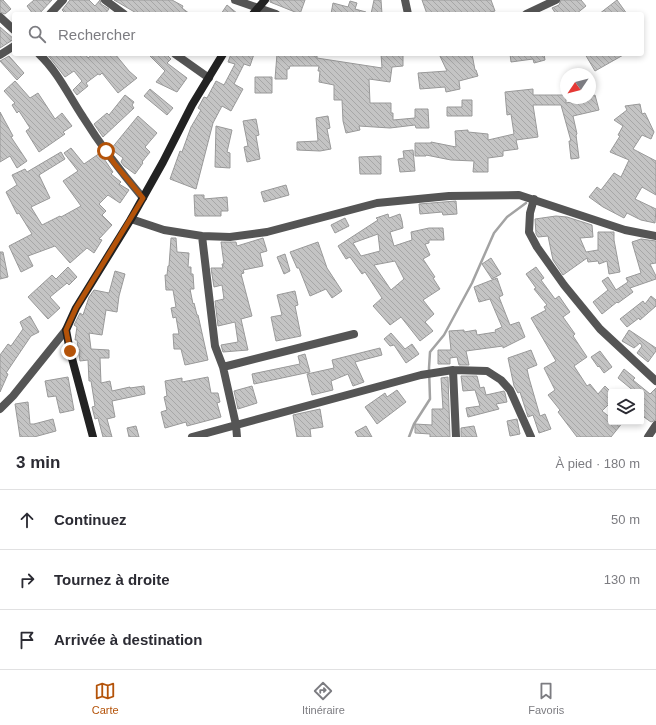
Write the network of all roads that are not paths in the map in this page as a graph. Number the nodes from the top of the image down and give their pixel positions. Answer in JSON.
{"nodes":[{"id":1,"x":63,"y":0,"type":"edge"},
{"id":2,"x":105,"y":0,"type":"edge"},
{"id":3,"x":236,"y":0,"type":"edge"},
{"id":4,"x":265,"y":0,"type":"edge"},
{"id":5,"x":405,"y":0,"type":"edge"},
{"id":6,"x":556,"y":0,"type":"edge"},
{"id":7,"x":255,"y":11,"type":"edge"},
{"id":8,"x":52,"y":12,"type":"edge"},
{"id":9,"x":121,"y":12,"type":"edge"},
{"id":10,"x":408,"y":12,"type":"edge"},
{"id":11,"x":530,"y":12,"type":"edge"},
{"id":12,"x":0,"y":17,"type":"edge"},
{"id":13,"x":12,"y":28,"type":"edge"},
{"id":14,"x":12,"y":47,"type":"edge"},
{"id":15,"x":0,"y":55,"type":"edge"},
{"id":16,"x":41,"y":56,"type":"edge"},
{"id":17,"x":178,"y":56,"type":"edge"},
{"id":18,"x":222,"y":56,"type":"edge"},
{"id":19,"x":209,"y":78,"type":"junction"},
{"id":20,"x":143,"y":198,"type":"junction"},
{"id":21,"x":534,"y":199,"type":"junction"},
{"id":22,"x":131,"y":219,"type":"junction"},
{"id":23,"x":202,"y":236,"type":"junction"},
{"id":24,"x":656,"y":236,"type":"edge"},
{"id":25,"x":66,"y":330,"type":"junction"},
{"id":26,"x":354,"y":334,"type":"dead end"},
{"id":27,"x":223,"y":367,"type":"junction"},
{"id":28,"x":453,"y":370,"type":"junction"},
{"id":29,"x":656,"y":381,"type":"edge"},
{"id":30,"x":0,"y":409,"type":"edge"},
{"id":31,"x":656,"y":425,"type":"edge"},
{"id":32,"x":236,"y":426,"type":"junction"},
{"id":33,"x":93,"y":437,"type":"edge"},
{"id":34,"x":192,"y":437,"type":"edge"},
{"id":35,"x":237,"y":437,"type":"edge"},
{"id":36,"x":456,"y":437,"type":"edge"},
{"id":37,"x":532,"y":437,"type":"edge"},
{"id":38,"x":648,"y":437,"type":"edge"}],
"edges":[{"from":1,"to":8,"type":"street"},
{"from":2,"to":9,"type":"street"},
{"from":3,"to":7,"type":"street"},
{"from":4,"to":7,"type":"street"},
{"from":5,"to":10,"type":"street"},
{"from":6,"to":11,"type":"street"},
{"from":12,"to":13,"type":"street"},
{"from":14,"to":15,"type":"street"},
{"from":16,"to":20,"type":"street"},
{"from":17,"to":19,"type":"street"},
{"from":18,"to":19,"type":"street"},
{"from":19,"to":20,"type":"street"},
{"from":20,"to":22,"type":"street"},
{"from":21,"to":23,"type":"street"},
{"from":21,"to":24,"type":"street"},
{"from":21,"to":29,"type":"street"},
{"from":22,"to":23,"type":"street"},
{"from":22,"to":25,"type":"street"},
{"from":23,"to":27,"type":"street"},
{"from":25,"to":30,"type":"street"},
{"from":25,"to":33,"type":"street"},
{"from":26,"to":27,"type":"street"},
{"from":27,"to":32,"type":"street"},
{"from":28,"to":32,"type":"street"},
{"from":28,"to":36,"type":"street"},
{"from":28,"to":37,"type":"street"},
{"from":31,"to":38,"type":"street"},
{"from":32,"to":34,"type":"street"},
{"from":32,"to":35,"type":"street"}]}
